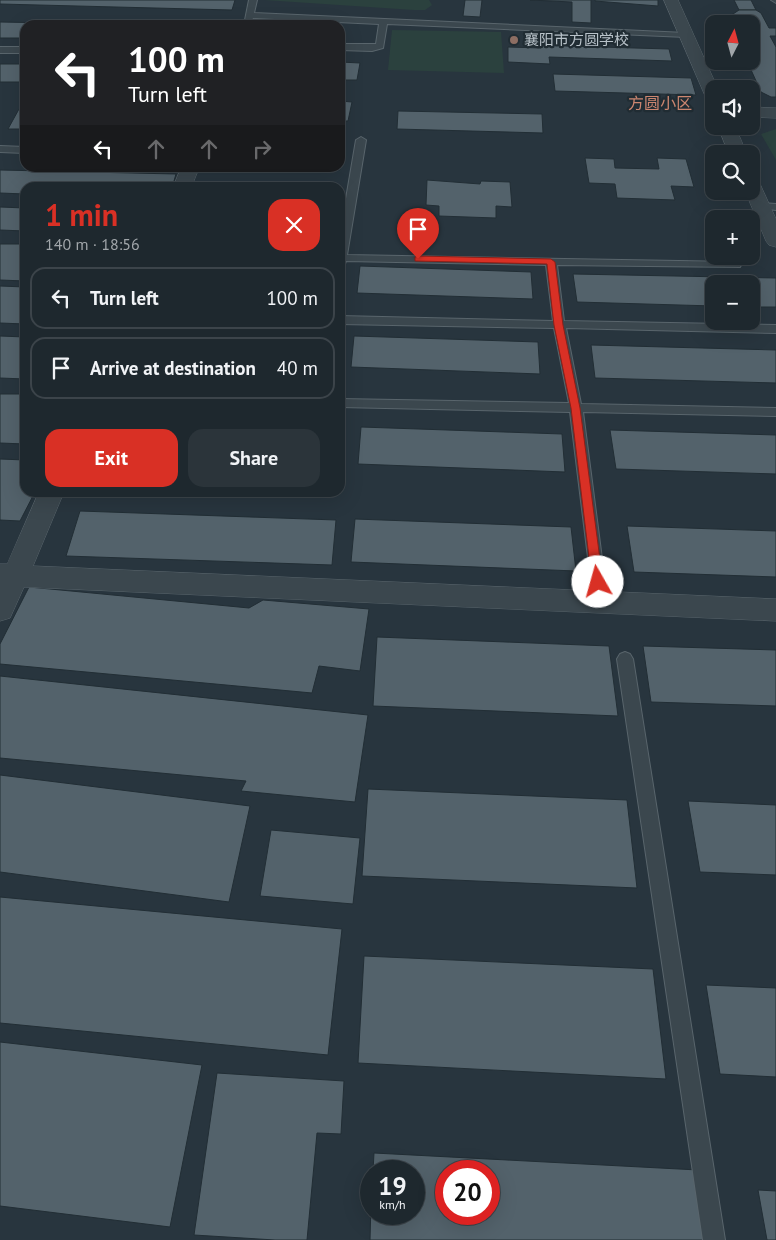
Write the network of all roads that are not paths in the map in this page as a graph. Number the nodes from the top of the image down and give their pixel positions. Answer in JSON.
{"nodes":[{"id":1,"x":253,"y":0,"type":"edge"},
{"id":2,"x":671,"y":0,"type":"edge"},
{"id":3,"x":249,"y":15,"type":"junction"},
{"id":4,"x":248,"y":20,"type":"edge"},
{"id":5,"x":272,"y":20,"type":"edge"},
{"id":6,"x":345,"y":20,"type":"edge"},
{"id":7,"x":378,"y":20,"type":"junction"},
{"id":8,"x":686,"y":35,"type":"junction"},
{"id":9,"x":345,"y":47,"type":"edge"},
{"id":10,"x":0,"y":50,"type":"edge"},
{"id":11,"x":20,"y":50,"type":"edge"},
{"id":12,"x":706,"y":80,"type":"edge"},
{"id":13,"x":760,"y":112,"type":"edge"},
{"id":14,"x":776,"y":113,"type":"edge"},
{"id":15,"x":361,"y":140,"type":"dead end"},
{"id":16,"x":0,"y":149,"type":"edge"},
{"id":17,"x":20,"y":150,"type":"edge"},
{"id":18,"x":760,"y":196,"type":"edge"},
{"id":19,"x":768,"y":206,"type":"edge"},
{"id":20,"x":345,"y":231,"type":"edge"},
{"id":21,"x":776,"y":241,"type":"edge"},
{"id":22,"x":345,"y":260,"type":"edge"},
{"id":23,"x":551,"y":262,"type":"junction"},
{"id":24,"x":705,"y":264,"type":"edge"},
{"id":25,"x":345,"y":320,"type":"edge"},
{"id":26,"x":559,"y":325,"type":"junction"},
{"id":27,"x":776,"y":329,"type":"edge"},
{"id":28,"x":345,"y":403,"type":"edge"},
{"id":29,"x":576,"y":408,"type":"junction"},
{"id":30,"x":776,"y":412,"type":"edge"},
{"id":31,"x":49,"y":497,"type":"edge"},
{"id":32,"x":8,"y":576,"type":"edge"},
{"id":33,"x":598,"y":582,"type":"dead end"},
{"id":34,"x":0,"y":610,"type":"edge"},
{"id":35,"x":776,"y":610,"type":"edge"},
{"id":36,"x":625,"y":659,"type":"dead end"},
{"id":37,"x":714,"y":1240,"type":"edge"}],
"edges":[{"from":1,"to":3,"type":"lane"},
{"from":2,"to":8,"type":"street"},
{"from":3,"to":4,"type":"lane"},
{"from":3,"to":5,"type":"lane"},
{"from":6,"to":7,"type":"lane"},
{"from":7,"to":8,"type":"lane"},
{"from":7,"to":9,"type":"lane"},
{"from":8,"to":12,"type":"street"},
{"from":10,"to":11,"type":"lane"},
{"from":13,"to":14,"type":"street"},
{"from":15,"to":20,"type":"lane"},
{"from":16,"to":17,"type":"lane"},
{"from":18,"to":19,"type":"street"},
{"from":19,"to":21,"type":"street"},
{"from":22,"to":23,"type":"lane"},
{"from":23,"to":24,"type":"lane"},
{"from":23,"to":26,"type":"lane"},
{"from":25,"to":26,"type":"lane"},
{"from":26,"to":27,"type":"lane"},
{"from":26,"to":29,"type":"lane"},
{"from":28,"to":29,"type":"lane"},
{"from":29,"to":30,"type":"lane"},
{"from":29,"to":33,"type":"lane"},
{"from":31,"to":32,"type":"street"},
{"from":32,"to":34,"type":"street"},
{"from":32,"to":35,"type":"street"},
{"from":36,"to":37,"type":"lane"}]}
